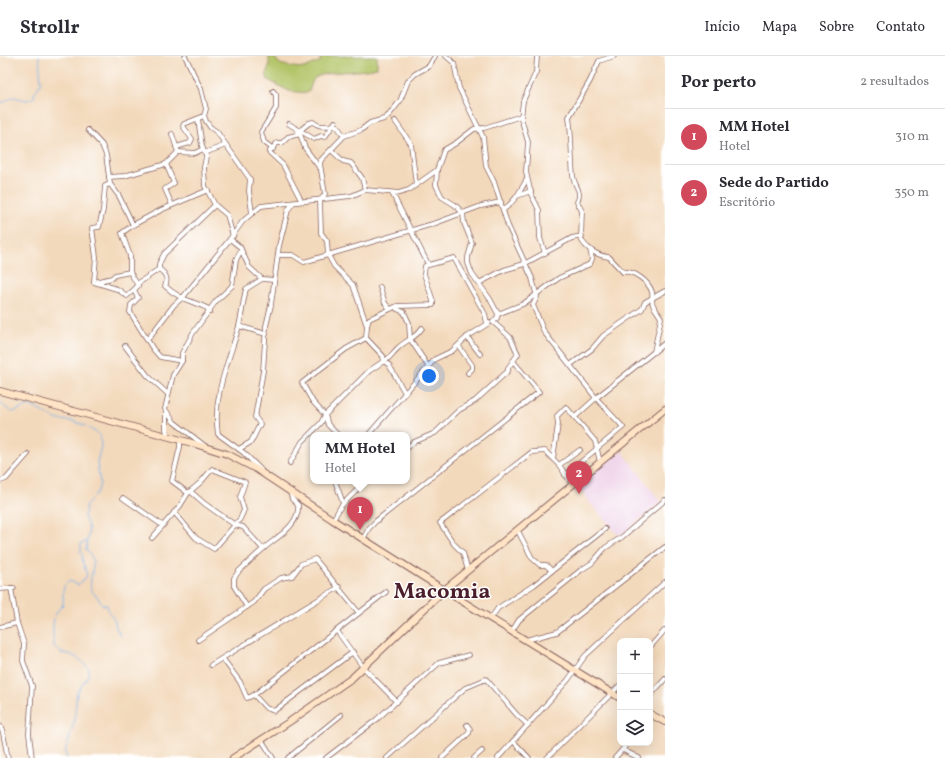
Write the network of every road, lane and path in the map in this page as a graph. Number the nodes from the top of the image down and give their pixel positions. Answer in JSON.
{"nodes":[{"id":1,"x":185,"y":56,"type":"edge"},
{"id":2,"x":435,"y":56,"type":"edge"},
{"id":3,"x":446,"y":56,"type":"edge"},
{"id":4,"x":537,"y":56,"type":"edge"},
{"id":5,"x":599,"y":56,"type":"edge"},
{"id":6,"x":614,"y":56,"type":"edge"},
{"id":7,"x":599,"y":61,"type":"junction"},
{"id":8,"x":273,"y":91,"type":"dead end"},
{"id":9,"x":204,"y":116,"type":"junction"},
{"id":10,"x":521,"y":116,"type":"junction"},
{"id":11,"x":198,"y":119,"type":"junction"},
{"id":12,"x":395,"y":121,"type":"dead end"},
{"id":13,"x":289,"y":124,"type":"dead end"},
{"id":14,"x":334,"y":124,"type":"junction"},
{"id":15,"x":478,"y":128,"type":"junction"},
{"id":16,"x":88,"y":130,"type":"dead end"},
{"id":17,"x":298,"y":132,"type":"junction"},
{"id":18,"x":172,"y":134,"type":"dead end"},
{"id":19,"x":344,"y":136,"type":"junction"},
{"id":20,"x":226,"y":145,"type":"junction"},
{"id":21,"x":176,"y":146,"type":"junction"},
{"id":22,"x":272,"y":149,"type":"junction"},
{"id":23,"x":331,"y":150,"type":"junction"},
{"id":24,"x":204,"y":151,"type":"junction"},
{"id":25,"x":178,"y":152,"type":"junction"},
{"id":26,"x":166,"y":164,"type":"junction"},
{"id":27,"x":320,"y":167,"type":"junction"},
{"id":28,"x":437,"y":170,"type":"junction"},
{"id":29,"x":109,"y":177,"type":"junction"},
{"id":30,"x":527,"y":179,"type":"junction"},
{"id":31,"x":110,"y":184,"type":"junction"},
{"id":32,"x":416,"y":185,"type":"junction"},
{"id":33,"x":208,"y":190,"type":"junction"},
{"id":34,"x":365,"y":190,"type":"junction"},
{"id":35,"x":531,"y":191,"type":"junction"},
{"id":36,"x":392,"y":192,"type":"junction"},
{"id":37,"x":517,"y":196,"type":"junction"},
{"id":38,"x":322,"y":199,"type":"junction"},
{"id":39,"x":301,"y":200,"type":"junction"},
{"id":40,"x":501,"y":202,"type":"junction"},
{"id":41,"x":293,"y":203,"type":"junction"},
{"id":42,"x":172,"y":205,"type":"junction"},
{"id":43,"x":215,"y":205,"type":"junction"},
{"id":44,"x":504,"y":210,"type":"junction"},
{"id":45,"x":252,"y":213,"type":"junction"},
{"id":46,"x":463,"y":213,"type":"junction"},
{"id":47,"x":133,"y":225,"type":"junction"},
{"id":48,"x":412,"y":231,"type":"junction"},
{"id":49,"x":582,"y":236,"type":"junction"},
{"id":50,"x":232,"y":238,"type":"junction"},
{"id":51,"x":590,"y":249,"type":"junction"},
{"id":52,"x":240,"y":250,"type":"junction"},
{"id":53,"x":545,"y":253,"type":"junction"},
{"id":54,"x":278,"y":255,"type":"junction"},
{"id":55,"x":328,"y":255,"type":"junction"},
{"id":56,"x":428,"y":264,"type":"junction"},
{"id":57,"x":524,"y":264,"type":"junction"},
{"id":58,"x":159,"y":269,"type":"junction"},
{"id":59,"x":130,"y":272,"type":"junction"},
{"id":60,"x":262,"y":279,"type":"junction"},
{"id":61,"x":274,"y":280,"type":"junction"},
{"id":62,"x":94,"y":282,"type":"junction"},
{"id":63,"x":479,"y":283,"type":"junction"},
{"id":64,"x":137,"y":284,"type":"junction"},
{"id":65,"x":380,"y":287,"type":"dead end"},
{"id":66,"x":134,"y":290,"type":"junction"},
{"id":67,"x":665,"y":291,"type":"edge"},
{"id":68,"x":536,"y":293,"type":"junction"},
{"id":69,"x":652,"y":298,"type":"junction"},
{"id":70,"x":181,"y":299,"type":"junction"},
{"id":71,"x":389,"y":309,"type":"junction"},
{"id":72,"x":210,"y":312,"type":"junction"},
{"id":73,"x":498,"y":314,"type":"junction"},
{"id":74,"x":493,"y":322,"type":"junction"},
{"id":75,"x":487,"y":324,"type":"junction"},
{"id":76,"x":239,"y":326,"type":"junction"},
{"id":77,"x":367,"y":326,"type":"junction"},
{"id":78,"x":422,"y":328,"type":"dead end"},
{"id":79,"x":266,"y":334,"type":"junction"},
{"id":80,"x":467,"y":337,"type":"junction"},
{"id":81,"x":366,"y":338,"type":"junction"},
{"id":82,"x":410,"y":339,"type":"junction"},
{"id":83,"x":147,"y":340,"type":"junction"},
{"id":84,"x":665,"y":343,"type":"edge"},
{"id":85,"x":459,"y":345,"type":"junction"},
{"id":86,"x":125,"y":346,"type":"dead end"},
{"id":87,"x":654,"y":352,"type":"junction"},
{"id":88,"x":480,"y":354,"type":"dead end"},
{"id":89,"x":182,"y":361,"type":"junction"},
{"id":90,"x":384,"y":361,"type":"junction"},
{"id":91,"x":513,"y":361,"type":"junction"},
{"id":92,"x":570,"y":365,"type":"junction"},
{"id":93,"x":428,"y":366,"type":"junction"},
{"id":94,"x":468,"y":372,"type":"dead end"},
{"id":95,"x":0,"y":391,"type":"edge"},
{"id":96,"x":405,"y":393,"type":"junction"},
{"id":97,"x":168,"y":394,"type":"junction"},
{"id":98,"x":596,"y":398,"type":"junction"},
{"id":99,"x":665,"y":409,"type":"edge"},
{"id":100,"x":166,"y":412,"type":"junction"},
{"id":101,"x":325,"y":415,"type":"junction"},
{"id":102,"x":575,"y":417,"type":"junction"},
{"id":103,"x":166,"y":429,"type":"junction"},
{"id":104,"x":312,"y":432,"type":"edge"},
{"id":105,"x":335,"y":432,"type":"edge"},
{"id":106,"x":371,"y":432,"type":"edge"},
{"id":107,"x":310,"y":434,"type":"edge"},
{"id":108,"x":160,"y":435,"type":"junction"},
{"id":109,"x":168,"y":437,"type":"junction"},
{"id":110,"x":180,"y":440,"type":"junction"},
{"id":111,"x":410,"y":445,"type":"edge"},
{"id":112,"x":208,"y":448,"type":"junction"},
{"id":113,"x":597,"y":448,"type":"junction"},
{"id":114,"x":239,"y":449,"type":"junction"},
{"id":115,"x":580,"y":450,"type":"dead end"},
{"id":116,"x":28,"y":454,"type":"dead end"},
{"id":117,"x":553,"y":459,"type":"junction"},
{"id":118,"x":600,"y":462,"type":"junction"},
{"id":119,"x":290,"y":463,"type":"dead end"},
{"id":120,"x":559,"y":465,"type":"junction"},
{"id":121,"x":265,"y":475,"type":"junction"},
{"id":122,"x":566,"y":475,"type":"junction"},
{"id":123,"x":0,"y":481,"type":"edge"},
{"id":124,"x":336,"y":484,"type":"edge"},
{"id":125,"x":363,"y":484,"type":"edge"},
{"id":126,"x":572,"y":484,"type":"junction"},
{"id":127,"x":290,"y":491,"type":"junction"},
{"id":128,"x":189,"y":492,"type":"junction"},
{"id":129,"x":123,"y":498,"type":"dead end"},
{"id":130,"x":665,"y":500,"type":"edge"},
{"id":131,"x":343,"y":503,"type":"junction"},
{"id":132,"x":174,"y":512,"type":"junction"},
{"id":133,"x":333,"y":520,"type":"junction"},
{"id":134,"x":235,"y":524,"type":"junction"},
{"id":135,"x":162,"y":525,"type":"junction"},
{"id":136,"x":605,"y":529,"type":"dead end"},
{"id":137,"x":518,"y":531,"type":"junction"},
{"id":138,"x":152,"y":538,"type":"dead end"},
{"id":139,"x":363,"y":539,"type":"junction"},
{"id":140,"x":665,"y":547,"type":"edge"},
{"id":141,"x":263,"y":548,"type":"junction"},
{"id":142,"x":551,"y":570,"type":"junction"},
{"id":143,"x":468,"y":571,"type":"junction"},
{"id":144,"x":665,"y":582,"type":"edge"},
{"id":145,"x":339,"y":587,"type":"junction"},
{"id":146,"x":0,"y":589,"type":"edge"},
{"id":147,"x":444,"y":590,"type":"junction"},
{"id":148,"x":386,"y":592,"type":"dead end"},
{"id":149,"x":247,"y":607,"type":"junction"},
{"id":150,"x":359,"y":613,"type":"junction"},
{"id":151,"x":491,"y":618,"type":"junction"},
{"id":152,"x":18,"y":623,"type":"junction"},
{"id":153,"x":0,"y":627,"type":"edge"},
{"id":154,"x":665,"y":630,"type":"edge"},
{"id":155,"x":337,"y":631,"type":"junction"},
{"id":156,"x":512,"y":631,"type":"junction"},
{"id":157,"x":198,"y":640,"type":"dead end"},
{"id":158,"x":526,"y":640,"type":"junction"},
{"id":159,"x":653,"y":644,"type":"edge"},
{"id":160,"x":353,"y":652,"type":"junction"},
{"id":161,"x":468,"y":655,"type":"dead end"},
{"id":162,"x":222,"y":659,"type":"junction"},
{"id":163,"x":211,"y":665,"type":"dead end"},
{"id":164,"x":363,"y":667,"type":"junction"},
{"id":165,"x":576,"y":670,"type":"junction"},
{"id":166,"x":665,"y":679,"type":"edge"},
{"id":167,"x":617,"y":688,"type":"edge"},
{"id":168,"x":613,"y":693,"type":"junction"},
{"id":169,"x":653,"y":693,"type":"edge"},
{"id":170,"x":254,"y":695,"type":"junction"},
{"id":171,"x":617,"y":696,"type":"edge"},
{"id":172,"x":397,"y":702,"type":"junction"},
{"id":173,"x":341,"y":715,"type":"dead end"},
{"id":174,"x":653,"y":716,"type":"edge"},
{"id":175,"x":665,"y":722,"type":"edge"},
{"id":176,"x":466,"y":725,"type":"dead end"},
{"id":177,"x":528,"y":725,"type":"junction"},
{"id":178,"x":0,"y":726,"type":"edge"},
{"id":179,"x":261,"y":740,"type":"junction"},
{"id":180,"x":513,"y":741,"type":"junction"},
{"id":181,"x":626,"y":746,"type":"edge"},
{"id":182,"x":623,"y":750,"type":"junction"},
{"id":183,"x":482,"y":751,"type":"dead end"},
{"id":184,"x":8,"y":758,"type":"edge"},
{"id":185,"x":32,"y":758,"type":"edge"},
{"id":186,"x":233,"y":758,"type":"edge"},
{"id":187,"x":273,"y":758,"type":"edge"},
{"id":188,"x":288,"y":758,"type":"edge"},
{"id":189,"x":326,"y":758,"type":"edge"},
{"id":190,"x":387,"y":758,"type":"edge"},
{"id":191,"x":442,"y":758,"type":"edge"},
{"id":192,"x":474,"y":758,"type":"edge"},
{"id":193,"x":498,"y":758,"type":"edge"},
{"id":194,"x":529,"y":758,"type":"edge"},
{"id":195,"x":547,"y":758,"type":"edge"},
{"id":196,"x":615,"y":758,"type":"edge"},
{"id":197,"x":639,"y":758,"type":"edge"}],
"edges":[{"from":1,"to":9,"type":"street"},
{"from":2,"to":19,"type":"street"},
{"from":3,"to":15,"type":"street"},
{"from":4,"to":10,"type":"street"},
{"from":5,"to":7,"type":"street"},
{"from":6,"to":7,"type":"street"},
{"from":7,"to":49,"type":"street"},
{"from":8,"to":22,"type":"street"},
{"from":9,"to":11,"type":"street"},
{"from":9,"to":20,"type":"street"},
{"from":10,"to":15,"type":"street"},
{"from":10,"to":30,"type":"street"},
{"from":11,"to":21,"type":"street"},
{"from":11,"to":24,"type":"street"},
{"from":12,"to":32,"type":"street"},
{"from":13,"to":17,"type":"street"},
{"from":14,"to":17,"type":"street"},
{"from":14,"to":17,"type":"street"},
{"from":14,"to":19,"type":"street"},
{"from":15,"to":28,"type":"street"},
{"from":15,"to":40,"type":"street"},
{"from":16,"to":29,"type":"street"},
{"from":17,"to":22,"type":"street"},
{"from":17,"to":27,"type":"street"},
{"from":18,"to":21,"type":"street"},
{"from":19,"to":23,"type":"street"},
{"from":20,"to":24,"type":"street"},
{"from":20,"to":45,"type":"street"},
{"from":21,"to":25,"type":"street"},
{"from":22,"to":39,"type":"street"},
{"from":23,"to":27,"type":"street"},
{"from":23,"to":34,"type":"street"},
{"from":24,"to":25,"type":"street"},
{"from":24,"to":33,"type":"street"},
{"from":25,"to":26,"type":"street"},
{"from":26,"to":29,"type":"street"},
{"from":26,"to":42,"type":"street"},
{"from":27,"to":38,"type":"street"},
{"from":28,"to":32,"type":"street"},
{"from":28,"to":46,"type":"street"},
{"from":29,"to":31,"type":"street"},
{"from":30,"to":35,"type":"street"},
{"from":30,"to":37,"type":"street"},
{"from":31,"to":47,"type":"street"},
{"from":31,"to":62,"type":"street"},
{"from":32,"to":36,"type":"street"},
{"from":33,"to":42,"type":"street"},
{"from":33,"to":43,"type":"street"},
{"from":34,"to":36,"type":"street"},
{"from":34,"to":38,"type":"street"},
{"from":35,"to":37,"type":"street"},
{"from":35,"to":53,"type":"street"},
{"from":36,"to":48,"type":"street"},
{"from":37,"to":44,"type":"street"},
{"from":38,"to":39,"type":"street"},
{"from":38,"to":55,"type":"street"},
{"from":39,"to":41,"type":"street"},
{"from":40,"to":44,"type":"street"},
{"from":40,"to":46,"type":"street"},
{"from":41,"to":45,"type":"street"},
{"from":41,"to":54,"type":"street"},
{"from":42,"to":47,"type":"street"},
{"from":43,"to":50,"type":"street"},
{"from":43,"to":58,"type":"street"},
{"from":44,"to":57,"type":"street"},
{"from":45,"to":50,"type":"street"},
{"from":46,"to":48,"type":"street"},
{"from":46,"to":63,"type":"street"},
{"from":47,"to":59,"type":"street"},
{"from":48,"to":55,"type":"street"},
{"from":48,"to":56,"type":"street"},
{"from":49,"to":51,"type":"street"},
{"from":49,"to":53,"type":"street"},
{"from":50,"to":52,"type":"street"},
{"from":50,"to":70,"type":"street"},
{"from":51,"to":68,"type":"street"},
{"from":51,"to":69,"type":"street"},
{"from":52,"to":60,"type":"street"},
{"from":52,"to":72,"type":"street"},
{"from":53,"to":57,"type":"street"},
{"from":54,"to":55,"type":"street"},
{"from":54,"to":61,"type":"street"},
{"from":55,"to":77,"type":"street"},
{"from":56,"to":71,"type":"street"},
{"from":56,"to":75,"type":"street"},
{"from":57,"to":63,"type":"street"},
{"from":57,"to":68,"type":"street"},
{"from":58,"to":64,"type":"street"},
{"from":58,"to":70,"type":"street"},
{"from":59,"to":62,"type":"street"},
{"from":59,"to":64,"type":"street"},
{"from":60,"to":61,"type":"street"},
{"from":60,"to":76,"type":"street"},
{"from":61,"to":79,"type":"street"},
{"from":62,"to":66,"type":"street"},
{"from":63,"to":73,"type":"street"},
{"from":64,"to":66,"type":"street"},
{"from":65,"to":71,"type":"street"},
{"from":66,"to":83,"type":"street"},
{"from":67,"to":69,"type":"street"},
{"from":68,"to":73,"type":"street"},
{"from":68,"to":92,"type":"street"},
{"from":69,"to":87,"type":"street"},
{"from":69,"to":92,"type":"street"},
{"from":70,"to":72,"type":"street"},
{"from":70,"to":83,"type":"street"},
{"from":71,"to":77,"type":"street"},
{"from":71,"to":82,"type":"street"},
{"from":72,"to":89,"type":"street"},
{"from":73,"to":74,"type":"street"},
{"from":74,"to":75,"type":"street"},
{"from":74,"to":91,"type":"street"},
{"from":75,"to":80,"type":"street"},
{"from":76,"to":79,"type":"street"},
{"from":76,"to":114,"type":"street"},
{"from":77,"to":81,"type":"street"},
{"from":78,"to":82,"type":"street"},
{"from":79,"to":114,"type":"street"},
{"from":80,"to":85,"type":"street"},
{"from":80,"to":88,"type":"street"},
{"from":81,"to":90,"type":"street"},
{"from":81,"to":101,"type":"street"},
{"from":82,"to":90,"type":"street"},
{"from":82,"to":93,"type":"street"},
{"from":83,"to":89,"type":"street"},
{"from":84,"to":87,"type":"street"},
{"from":85,"to":93,"type":"street"},
{"from":85,"to":94,"type":"street"},
{"from":86,"to":97,"type":"street"},
{"from":87,"to":98,"type":"street"},
{"from":89,"to":97,"type":"street"},
{"from":90,"to":96,"type":"street"},
{"from":90,"to":101,"type":"street"},
{"from":91,"to":111,"type":"street"},
{"from":91,"to":139,"type":"street"},
{"from":92,"to":98,"type":"street"},
{"from":93,"to":96,"type":"street"},
{"from":95,"to":108,"type":"main road"},
{"from":96,"to":106,"type":"street"},
{"from":97,"to":100,"type":"street"},
{"from":98,"to":102,"type":"street"},
{"from":98,"to":113,"type":"street"},
{"from":99,"to":118,"type":"main road"},
{"from":100,"to":103,"type":"street"},
{"from":100,"to":112,"type":"street"},
{"from":101,"to":104,"type":"street"},
{"from":101,"to":105,"type":"street"},
{"from":102,"to":113,"type":"street"},
{"from":102,"to":117,"type":"street"},
{"from":103,"to":108,"type":"street"},
{"from":103,"to":109,"type":"street"},
{"from":107,"to":119,"type":"street"},
{"from":108,"to":109,"type":"main road"},
{"from":109,"to":110,"type":"main road"},
{"from":110,"to":112,"type":"main road"},
{"from":110,"to":128,"type":"street"},
{"from":112,"to":121,"type":"main road"},
{"from":113,"to":118,"type":"street"},
{"from":113,"to":122,"type":"street"},
{"from":114,"to":121,"type":"street"},
{"from":115,"to":120,"type":"street"},
{"from":116,"to":123,"type":"street"},
{"from":117,"to":120,"type":"street"},
{"from":117,"to":143,"type":"street"},
{"from":118,"to":126,"type":"main road"},
{"from":120,"to":122,"type":"street"},
{"from":121,"to":127,"type":"main road"},
{"from":122,"to":126,"type":"street"},
{"from":124,"to":131,"type":"street"},
{"from":125,"to":131,"type":"street"},
{"from":126,"to":137,"type":"main road"},
{"from":127,"to":133,"type":"main road"},
{"from":127,"to":141,"type":"street"},
{"from":128,"to":132,"type":"street"},
{"from":128,"to":134,"type":"street"},
{"from":128,"to":134,"type":"street"},
{"from":129,"to":135,"type":"street"},
{"from":130,"to":156,"type":"street"},
{"from":131,"to":133,"type":"street"},
{"from":132,"to":134,"type":"street"},
{"from":132,"to":135,"type":"street"},
{"from":133,"to":139,"type":"main road"},
{"from":134,"to":141,"type":"street"},
{"from":135,"to":138,"type":"street"},
{"from":136,"to":142,"type":"street"},
{"from":137,"to":142,"type":"street"},
{"from":137,"to":143,"type":"main road"},
{"from":139,"to":147,"type":"main road"},
{"from":140,"to":158,"type":"street"},
{"from":141,"to":149,"type":"street"},
{"from":142,"to":151,"type":"street"},
{"from":143,"to":147,"type":"main road"},
{"from":144,"to":165,"type":"street"},
{"from":145,"to":149,"type":"street"},
{"from":145,"to":150,"type":"street"},
{"from":145,"to":162,"type":"street"},
{"from":146,"to":152,"type":"street"},
{"from":147,"to":151,"type":"main road"},
{"from":147,"to":164,"type":"main road"},
{"from":148,"to":150,"type":"street"},
{"from":149,"to":157,"type":"street"},
{"from":150,"to":155,"type":"street"},
{"from":151,"to":156,"type":"main road"},
{"from":152,"to":153,"type":"street"},
{"from":152,"to":185,"type":"street"},
{"from":154,"to":159,"type":"street"},
{"from":155,"to":160,"type":"street"},
{"from":155,"to":170,"type":"street"},
{"from":156,"to":158,"type":"main road"},
{"from":158,"to":165,"type":"main road"},
{"from":160,"to":164,"type":"street"},
{"from":160,"to":170,"type":"street"},
{"from":161,"to":172,"type":"street"},
{"from":162,"to":163,"type":"street"},
{"from":162,"to":170,"type":"street"},
{"from":164,"to":172,"type":"street"},
{"from":164,"to":179,"type":"main road"},
{"from":165,"to":168,"type":"main road"},
{"from":165,"to":177,"type":"street"},
{"from":166,"to":169,"type":"street"},
{"from":167,"to":168,"type":"street"},
{"from":168,"to":171,"type":"main road"},
{"from":168,"to":195,"type":"street"},
{"from":172,"to":189,"type":"street"},
{"from":173,"to":188,"type":"street"},
{"from":174,"to":175,"type":"main road"},
{"from":176,"to":191,"type":"street"},
{"from":177,"to":180,"type":"street"},
{"from":177,"to":190,"type":"street"},
{"from":178,"to":184,"type":"street"},
{"from":179,"to":186,"type":"main road"},
{"from":179,"to":187,"type":"street"},
{"from":180,"to":193,"type":"street"},
{"from":180,"to":194,"type":"street"},
{"from":181,"to":182,"type":"street"},
{"from":182,"to":196,"type":"street"},
{"from":182,"to":197,"type":"street"},
{"from":183,"to":192,"type":"street"}]}
